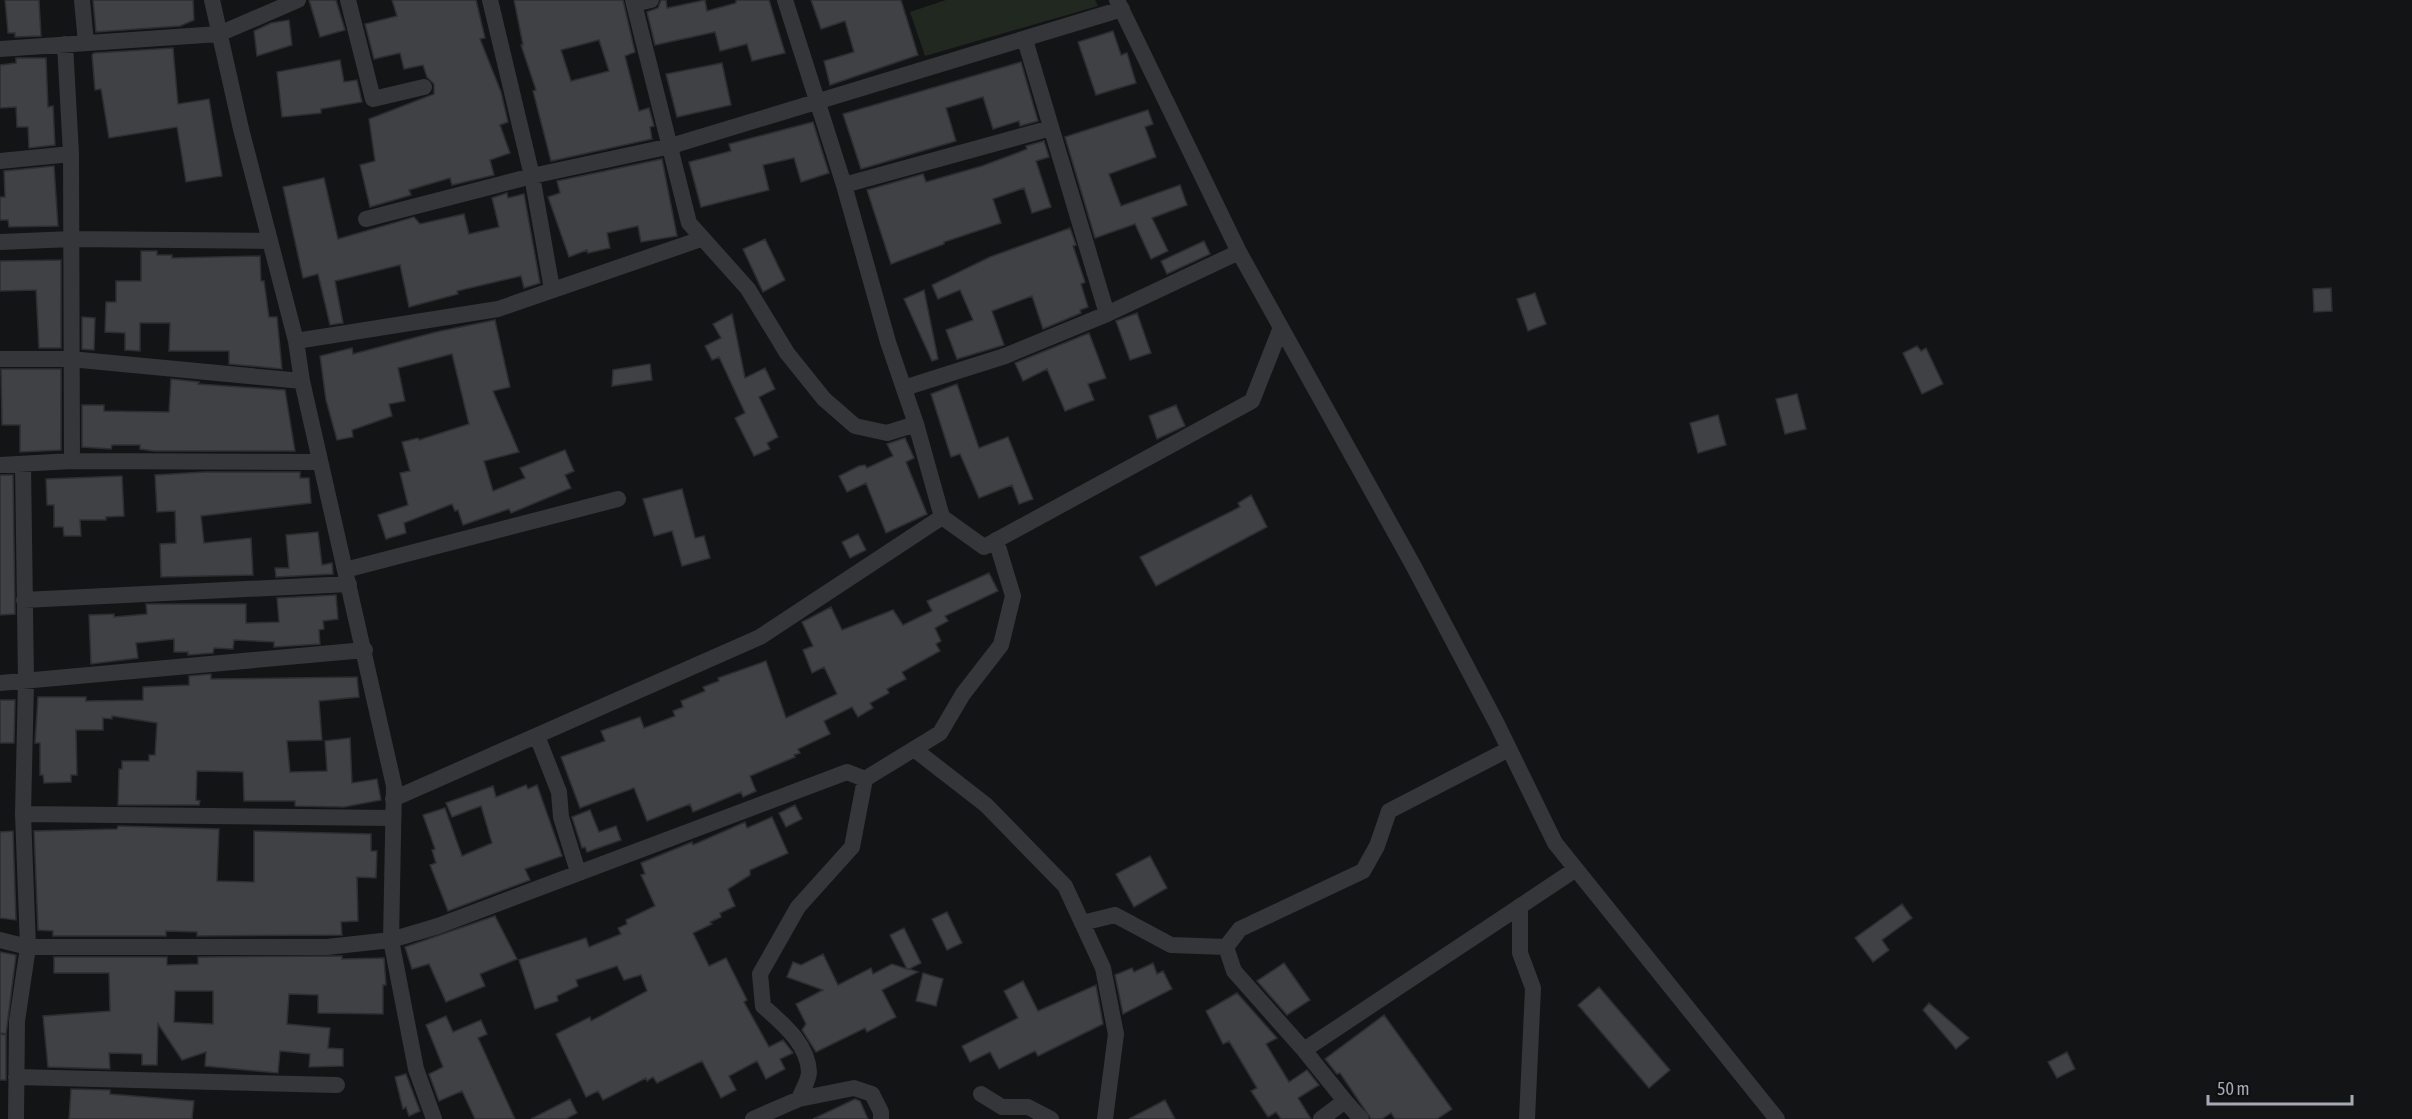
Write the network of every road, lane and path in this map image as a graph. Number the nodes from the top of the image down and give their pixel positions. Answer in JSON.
{"nodes":[{"id":1,"x":82,"y":0,"type":"edge"},
{"id":2,"x":212,"y":0,"type":"edge"},
{"id":3,"x":298,"y":0,"type":"edge"},
{"id":4,"x":348,"y":0,"type":"edge"},
{"id":5,"x":490,"y":0,"type":"edge"},
{"id":6,"x":785,"y":0,"type":"edge"},
{"id":7,"x":640,"y":1,"type":"edge"},
{"id":8,"x":1120,"y":5,"type":"edge"},
{"id":9,"x":219,"y":34,"type":"junction"},
{"id":10,"x":1025,"y":40,"type":"junction"},
{"id":11,"x":86,"y":43,"type":"junction"},
{"id":12,"x":65,"y":44,"type":"junction"},
{"id":13,"x":0,"y":49,"type":"edge"},
{"id":14,"x":424,"y":87,"type":"dead end"},
{"id":15,"x":817,"y":103,"type":"junction"},
{"id":16,"x":1051,"y":128,"type":"junction"},
{"id":17,"x":671,"y":146,"type":"junction"},
{"id":18,"x":71,"y":154,"type":"junction"},
{"id":19,"x":0,"y":161,"type":"edge"},
{"id":20,"x":532,"y":176,"type":"junction"},
{"id":21,"x":844,"y":185,"type":"junction"},
{"id":22,"x":366,"y":219,"type":"dead end"},
{"id":23,"x":72,"y":239,"type":"junction"},
{"id":24,"x":701,"y":239,"type":"junction"},
{"id":25,"x":269,"y":241,"type":"junction"},
{"id":26,"x":0,"y":242,"type":"edge"},
{"id":27,"x":1239,"y":252,"type":"junction"},
{"id":28,"x":552,"y":290,"type":"junction"},
{"id":29,"x":1107,"y":314,"type":"junction"},
{"id":30,"x":1280,"y":330,"type":"junction"},
{"id":31,"x":296,"y":341,"type":"junction"},
{"id":32,"x":0,"y":359,"type":"edge"},
{"id":33,"x":70,"y":359,"type":"junction"},
{"id":34,"x":302,"y":381,"type":"junction"},
{"id":35,"x":904,"y":387,"type":"junction"},
{"id":36,"x":916,"y":424,"type":"junction"},
{"id":37,"x":72,"y":461,"type":"junction"},
{"id":38,"x":320,"y":462,"type":"junction"},
{"id":39,"x":23,"y":464,"type":"junction"},
{"id":40,"x":0,"y":465,"type":"edge"},
{"id":41,"x":618,"y":499,"type":"dead end"},
{"id":42,"x":942,"y":517,"type":"junction"},
{"id":43,"x":996,"y":540,"type":"junction"},
{"id":44,"x":347,"y":577,"type":"junction"},
{"id":45,"x":24,"y":600,"type":"junction"},
{"id":46,"x":364,"y":651,"type":"junction"},
{"id":47,"x":26,"y":681,"type":"junction"},
{"id":48,"x":0,"y":683,"type":"edge"},
{"id":49,"x":537,"y":736,"type":"junction"},
{"id":50,"x":914,"y":749,"type":"junction"},
{"id":51,"x":1509,"y":749,"type":"junction"},
{"id":52,"x":865,"y":779,"type":"junction"},
{"id":53,"x":393,"y":799,"type":"junction"},
{"id":54,"x":22,"y":814,"type":"junction"},
{"id":55,"x":392,"y":818,"type":"junction"},
{"id":56,"x":1576,"y":869,"type":"junction"},
{"id":57,"x":578,"y":872,"type":"junction"},
{"id":58,"x":1520,"y":906,"type":"junction"},
{"id":59,"x":1082,"y":923,"type":"junction"},
{"id":60,"x":0,"y":940,"type":"edge"},
{"id":61,"x":391,"y":940,"type":"junction"},
{"id":62,"x":28,"y":947,"type":"junction"},
{"id":63,"x":1226,"y":947,"type":"junction"},
{"id":64,"x":0,"y":1018,"type":"edge"},
{"id":65,"x":17,"y":1021,"type":"junction"},
{"id":66,"x":1304,"y":1050,"type":"junction"},
{"id":67,"x":16,"y":1077,"type":"junction"},
{"id":68,"x":337,"y":1085,"type":"dead end"},
{"id":69,"x":981,"y":1094,"type":"dead end"},
{"id":70,"x":799,"y":1099,"type":"junction"},
{"id":71,"x":1345,"y":1101,"type":"junction"},
{"id":72,"x":10,"y":1115,"type":"edge"},
{"id":73,"x":434,"y":1119,"type":"edge"},
{"id":74,"x":753,"y":1119,"type":"edge"},
{"id":75,"x":880,"y":1119,"type":"edge"},
{"id":76,"x":1052,"y":1119,"type":"edge"},
{"id":77,"x":1105,"y":1119,"type":"edge"},
{"id":78,"x":1321,"y":1119,"type":"edge"},
{"id":79,"x":1361,"y":1119,"type":"edge"},
{"id":80,"x":1527,"y":1119,"type":"edge"},
{"id":81,"x":1777,"y":1119,"type":"edge"}],
"edges":[{"from":1,"to":11,"type":"street"},
{"from":2,"to":9,"type":"street"},
{"from":3,"to":9,"type":"street"},
{"from":4,"to":14,"type":"street"},
{"from":5,"to":20,"type":"street"},
{"from":6,"to":15,"type":"street"},
{"from":7,"to":17,"type":"street"},
{"from":8,"to":10,"type":"street"},
{"from":8,"to":27,"type":"street"},
{"from":9,"to":11,"type":"street"},
{"from":9,"to":25,"type":"street"},
{"from":10,"to":15,"type":"street"},
{"from":10,"to":16,"type":"street"},
{"from":11,"to":12,"type":"street"},
{"from":12,"to":13,"type":"street"},
{"from":12,"to":18,"type":"street"},
{"from":15,"to":17,"type":"street"},
{"from":15,"to":21,"type":"street"},
{"from":16,"to":21,"type":"street"},
{"from":16,"to":29,"type":"street"},
{"from":17,"to":20,"type":"street"},
{"from":17,"to":24,"type":"street"},
{"from":18,"to":19,"type":"street"},
{"from":18,"to":23,"type":"street"},
{"from":20,"to":22,"type":"street"},
{"from":20,"to":28,"type":"street"},
{"from":21,"to":35,"type":"street"},
{"from":23,"to":25,"type":"street"},
{"from":23,"to":26,"type":"street"},
{"from":23,"to":33,"type":"street"},
{"from":24,"to":28,"type":"street"},
{"from":24,"to":36,"type":"street"},
{"from":25,"to":31,"type":"street"},
{"from":27,"to":29,"type":"street"},
{"from":27,"to":30,"type":"street"},
{"from":28,"to":31,"type":"street"},
{"from":29,"to":35,"type":"street"},
{"from":30,"to":43,"type":"street"},
{"from":30,"to":51,"type":"street"},
{"from":31,"to":34,"type":"street"},
{"from":32,"to":33,"type":"street"},
{"from":33,"to":34,"type":"street"},
{"from":33,"to":37,"type":"street"},
{"from":34,"to":38,"type":"street"},
{"from":35,"to":36,"type":"street"},
{"from":36,"to":42,"type":"street"},
{"from":37,"to":38,"type":"street"},
{"from":37,"to":39,"type":"street"},
{"from":38,"to":44,"type":"street"},
{"from":39,"to":40,"type":"street"},
{"from":39,"to":45,"type":"street"},
{"from":41,"to":44,"type":"street"},
{"from":42,"to":43,"type":"street"},
{"from":42,"to":49,"type":"street"},
{"from":43,"to":50,"type":"street"},
{"from":44,"to":45,"type":"street"},
{"from":44,"to":46,"type":"street"},
{"from":45,"to":47,"type":"street"},
{"from":46,"to":47,"type":"street"},
{"from":46,"to":53,"type":"street"},
{"from":47,"to":48,"type":"street"},
{"from":47,"to":54,"type":"street"},
{"from":49,"to":53,"type":"street"},
{"from":49,"to":57,"type":"street"},
{"from":50,"to":52,"type":"street"},
{"from":50,"to":59,"type":"street"},
{"from":51,"to":56,"type":"street"},
{"from":51,"to":63,"type":"street"},
{"from":52,"to":57,"type":"street"},
{"from":52,"to":70,"type":"street"},
{"from":53,"to":55,"type":"street"},
{"from":54,"to":55,"type":"street"},
{"from":54,"to":62,"type":"street"},
{"from":55,"to":61,"type":"street"},
{"from":56,"to":58,"type":"street"},
{"from":56,"to":81,"type":"street"},
{"from":57,"to":61,"type":"street"},
{"from":58,"to":66,"type":"street"},
{"from":58,"to":80,"type":"street"},
{"from":59,"to":63,"type":"street"},
{"from":59,"to":77,"type":"street"},
{"from":60,"to":62,"type":"street"},
{"from":61,"to":62,"type":"street"},
{"from":61,"to":73,"type":"street"},
{"from":62,"to":65,"type":"street"},
{"from":63,"to":66,"type":"street"},
{"from":64,"to":65,"type":"street"},
{"from":65,"to":67,"type":"street"},
{"from":66,"to":71,"type":"street"},
{"from":67,"to":68,"type":"street"},
{"from":67,"to":72,"type":"street"},
{"from":69,"to":76,"type":"street"},
{"from":70,"to":74,"type":"street"},
{"from":70,"to":75,"type":"street"},
{"from":71,"to":78,"type":"street"},
{"from":71,"to":79,"type":"street"}]}
